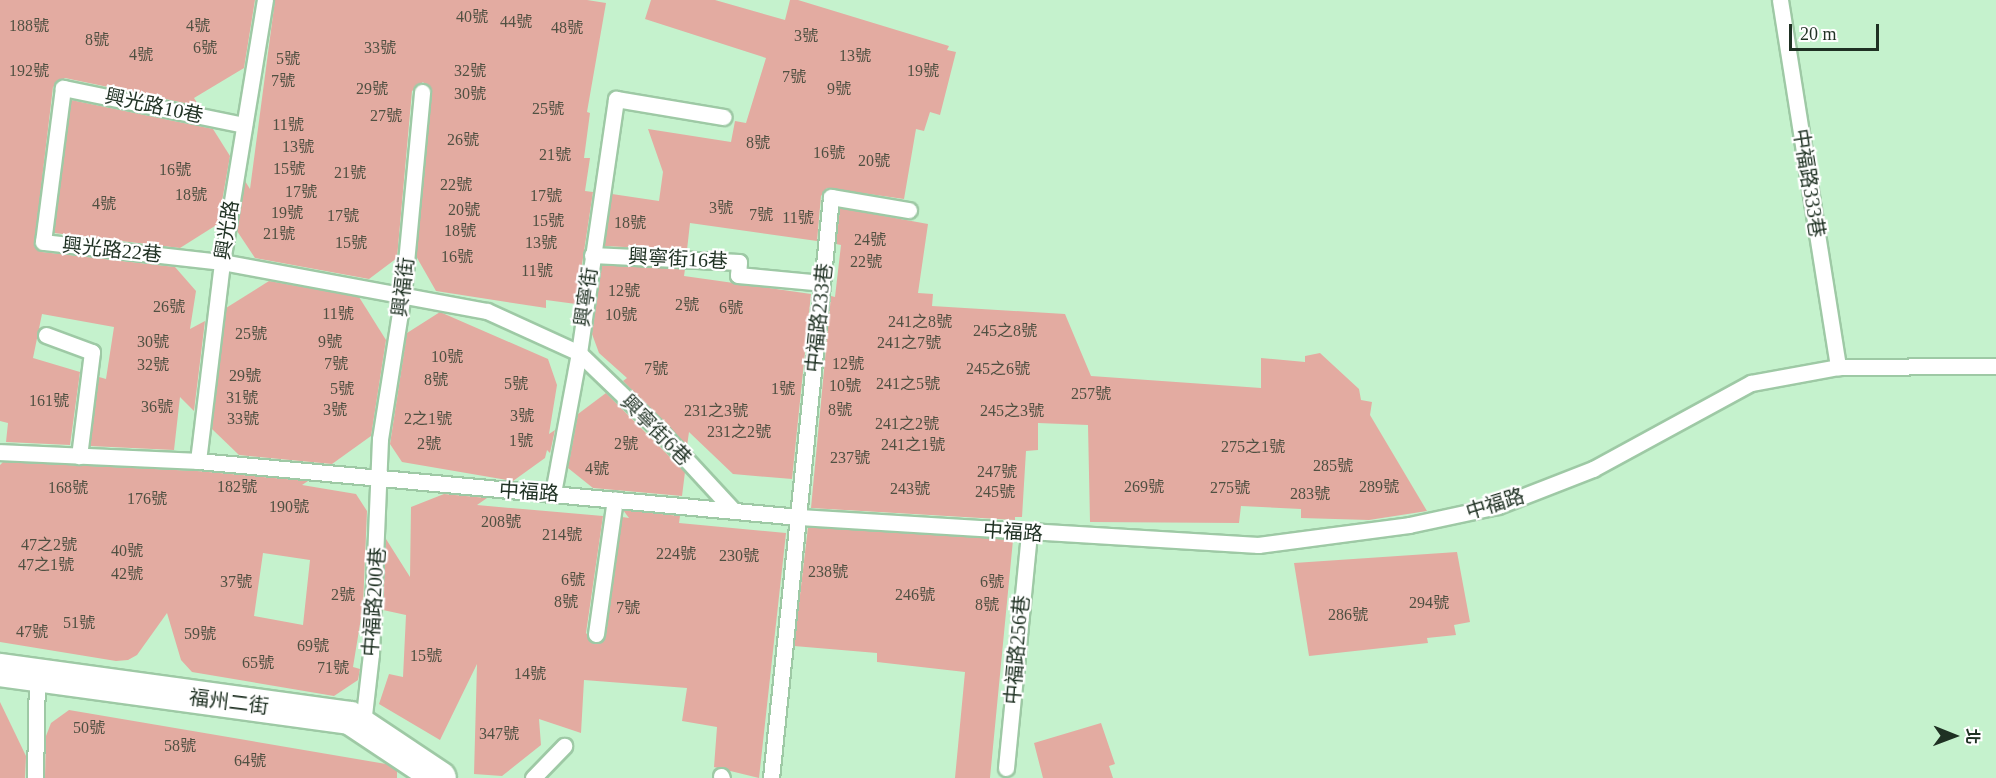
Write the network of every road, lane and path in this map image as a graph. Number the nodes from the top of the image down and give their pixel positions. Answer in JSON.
{"nodes":[{"id":1,"x":265,"y":0,"type":"edge"},
{"id":2,"x":1780,"y":0,"type":"edge"},
{"id":3,"x":422,"y":92,"type":"dead end"},
{"id":4,"x":723,"y":117,"type":"dead end"},
{"id":5,"x":244,"y":125,"type":"junction"},
{"id":6,"x":47,"y":202,"type":"joint"},
{"id":7,"x":909,"y":210,"type":"dead end"},
{"id":8,"x":592,"y":255,"type":"junction"},
{"id":9,"x":222,"y":262,"type":"junction"},
{"id":10,"x":822,"y":283,"type":"junction"},
{"id":11,"x":403,"y":294,"type":"junction"},
{"id":12,"x":46,"y":335,"type":"dead end"},
{"id":13,"x":579,"y":353,"type":"junction"},
{"id":14,"x":1996,"y":366,"type":"edge"},
{"id":15,"x":1838,"y":367,"type":"junction"},
{"id":16,"x":0,"y":452,"type":"edge"},
{"id":17,"x":79,"y":456,"type":"junction"},
{"id":18,"x":198,"y":461,"type":"junction"},
{"id":19,"x":381,"y":480,"type":"junction"},
{"id":20,"x":553,"y":494,"type":"junction"},
{"id":21,"x":615,"y":499,"type":"junction"},
{"id":22,"x":731,"y":508,"type":"junction"},
{"id":23,"x":799,"y":517,"type":"junction"},
{"id":24,"x":1029,"y":533,"type":"junction"},
{"id":25,"x":596,"y":634,"type":"dead end"},
{"id":26,"x":0,"y":670,"type":"edge"},
{"id":27,"x":37,"y":677,"type":"junction"},
{"id":28,"x":363,"y":724,"type":"junction"},
{"id":29,"x":564,"y":746,"type":"dead end"},
{"id":30,"x":1006,"y":768,"type":"dead end"},
{"id":31,"x":35,"y":778,"type":"edge"},
{"id":32,"x":440,"y":778,"type":"edge"},
{"id":33,"x":533,"y":778,"type":"edge"},
{"id":34,"x":771,"y":778,"type":"edge"}],
"edges":[{"from":1,"to":5,"type":"lane","name":"興光路"},
{"from":2,"to":15,"type":"lane","name":"中福路333巷"},
{"from":3,"to":11,"type":"lane","name":"興福街"},
{"from":4,"to":8,"type":"lane","name":"興寧街"},
{"from":5,"to":6,"type":"lane","name":"興光路10巷"},
{"from":5,"to":9,"type":"lane","name":"興光路"},
{"from":6,"to":9,"type":"lane","name":"興光路22巷"},
{"from":7,"to":10,"type":"lane","name":"中福路233巷"},
{"from":8,"to":10,"type":"lane","name":"興寧街16巷"},
{"from":8,"to":13,"type":"lane","name":"興寧街"},
{"from":9,"to":11,"type":"lane","name":"興寧街6巷"},
{"from":9,"to":18,"type":"lane","name":"興光路"},
{"from":10,"to":23,"type":"lane","name":"中福路233巷"},
{"from":11,"to":13,"type":"lane","name":"興寧街6巷"},
{"from":11,"to":19,"type":"lane","name":"興福街"},
{"from":12,"to":17,"type":"lane"},
{"from":13,"to":20,"type":"lane","name":"興寧街"},
{"from":13,"to":22,"type":"lane","name":"興寧街6巷"},
{"from":14,"to":15,"type":"lane","name":"中福路"},
{"from":15,"to":24,"type":"lane","name":"中福路"},
{"from":16,"to":17,"type":"lane","name":"中福路"},
{"from":17,"to":18,"type":"lane","name":"中福路"},
{"from":18,"to":19,"type":"lane","name":"中福路"},
{"from":19,"to":20,"type":"lane","name":"中福路"},
{"from":19,"to":28,"type":"lane","name":"中福路200巷"},
{"from":20,"to":21,"type":"lane","name":"中福路"},
{"from":21,"to":22,"type":"lane","name":"中福路"},
{"from":21,"to":25,"type":"lane"},
{"from":22,"to":23,"type":"lane","name":"中福路"},
{"from":23,"to":24,"type":"lane","name":"中福路"},
{"from":23,"to":34,"type":"lane","name":"中福路233巷"},
{"from":24,"to":30,"type":"lane","name":"中福路256巷"},
{"from":26,"to":27,"type":"street","name":"福州二街"},
{"from":27,"to":28,"type":"street","name":"福州二街"},
{"from":27,"to":31,"type":"lane"},
{"from":28,"to":32,"type":"street","name":"福州二街"},
{"from":29,"to":33,"type":"lane"}]}
